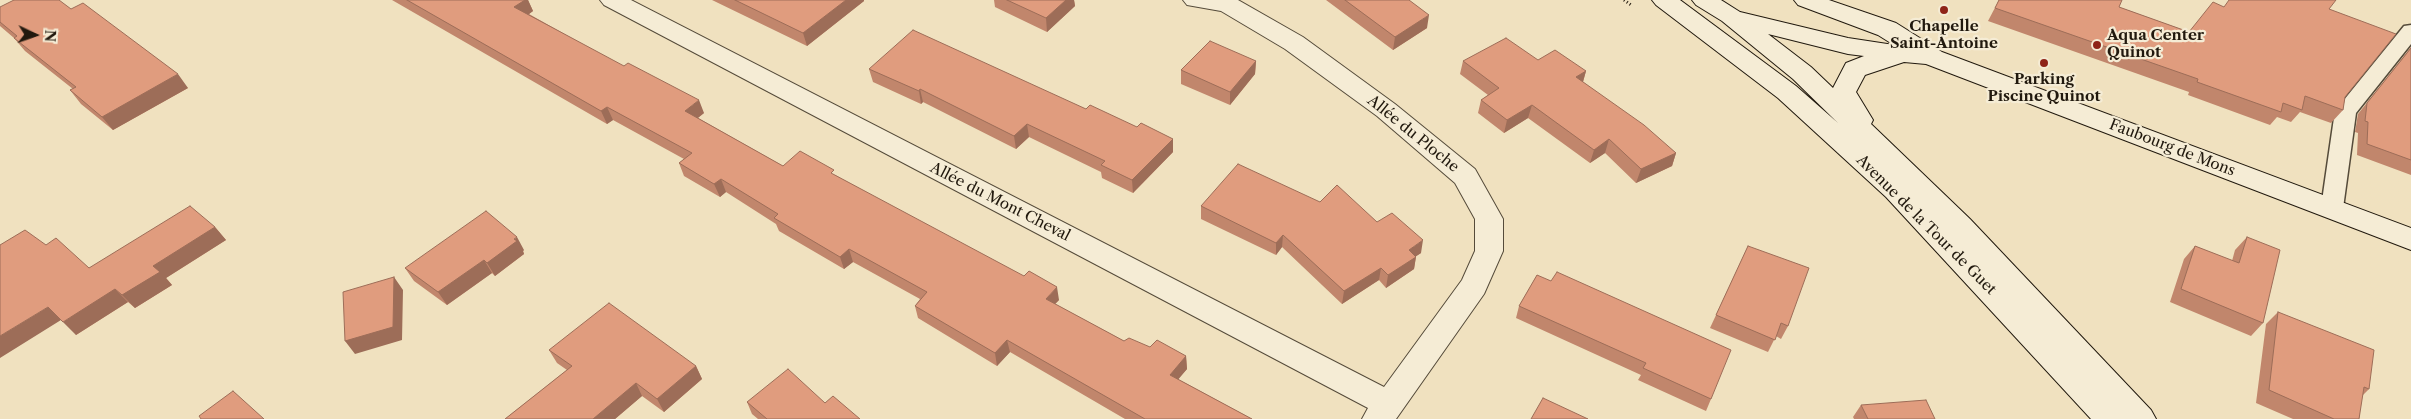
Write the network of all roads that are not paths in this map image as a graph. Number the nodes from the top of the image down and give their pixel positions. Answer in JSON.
{"nodes":[{"id":1,"x":612,"y":0,"type":"edge"},
{"id":2,"x":1195,"y":0,"type":"edge"},
{"id":3,"x":1806,"y":0,"type":"edge"},
{"id":4,"x":1683,"y":2,"type":"edge"},
{"id":5,"x":1730,"y":16,"type":"junction"},
{"id":6,"x":2411,"y":31,"type":"edge"},
{"id":7,"x":1933,"y":58,"type":"junction"},
{"id":8,"x":1876,"y":144,"type":"junction"},
{"id":9,"x":2332,"y":208,"type":"junction"},
{"id":10,"x":2411,"y":239,"type":"edge"},
{"id":11,"x":1383,"y":412,"type":"edge"},
{"id":12,"x":2111,"y":419,"type":"edge"},
{"id":13,"x":2140,"y":419,"type":"edge"}],
"edges":[{"from":1,"to":11,"type":"main road","name":"Allée du Mont Cheval"},
{"from":2,"to":11,"type":"main road","name":"Allée du Ploche"},
{"from":3,"to":7,"type":"main road"},
{"from":4,"to":5,"type":"main road"},
{"from":4,"to":12,"type":"main road","name":"Avenue de la Tour de Guet"},
{"from":5,"to":7,"type":"main road"},
{"from":5,"to":8,"type":"main road","name":"Avenue de la Tour de Guet"},
{"from":6,"to":9,"type":"lane"},
{"from":7,"to":8,"type":"main road"},
{"from":7,"to":9,"type":"main road","name":"Faubourg de Mons"},
{"from":8,"to":13,"type":"main road","name":"Avenue de la Tour de Guet"},
{"from":9,"to":10,"type":"main road","name":"Faubourg de Mons"}]}
